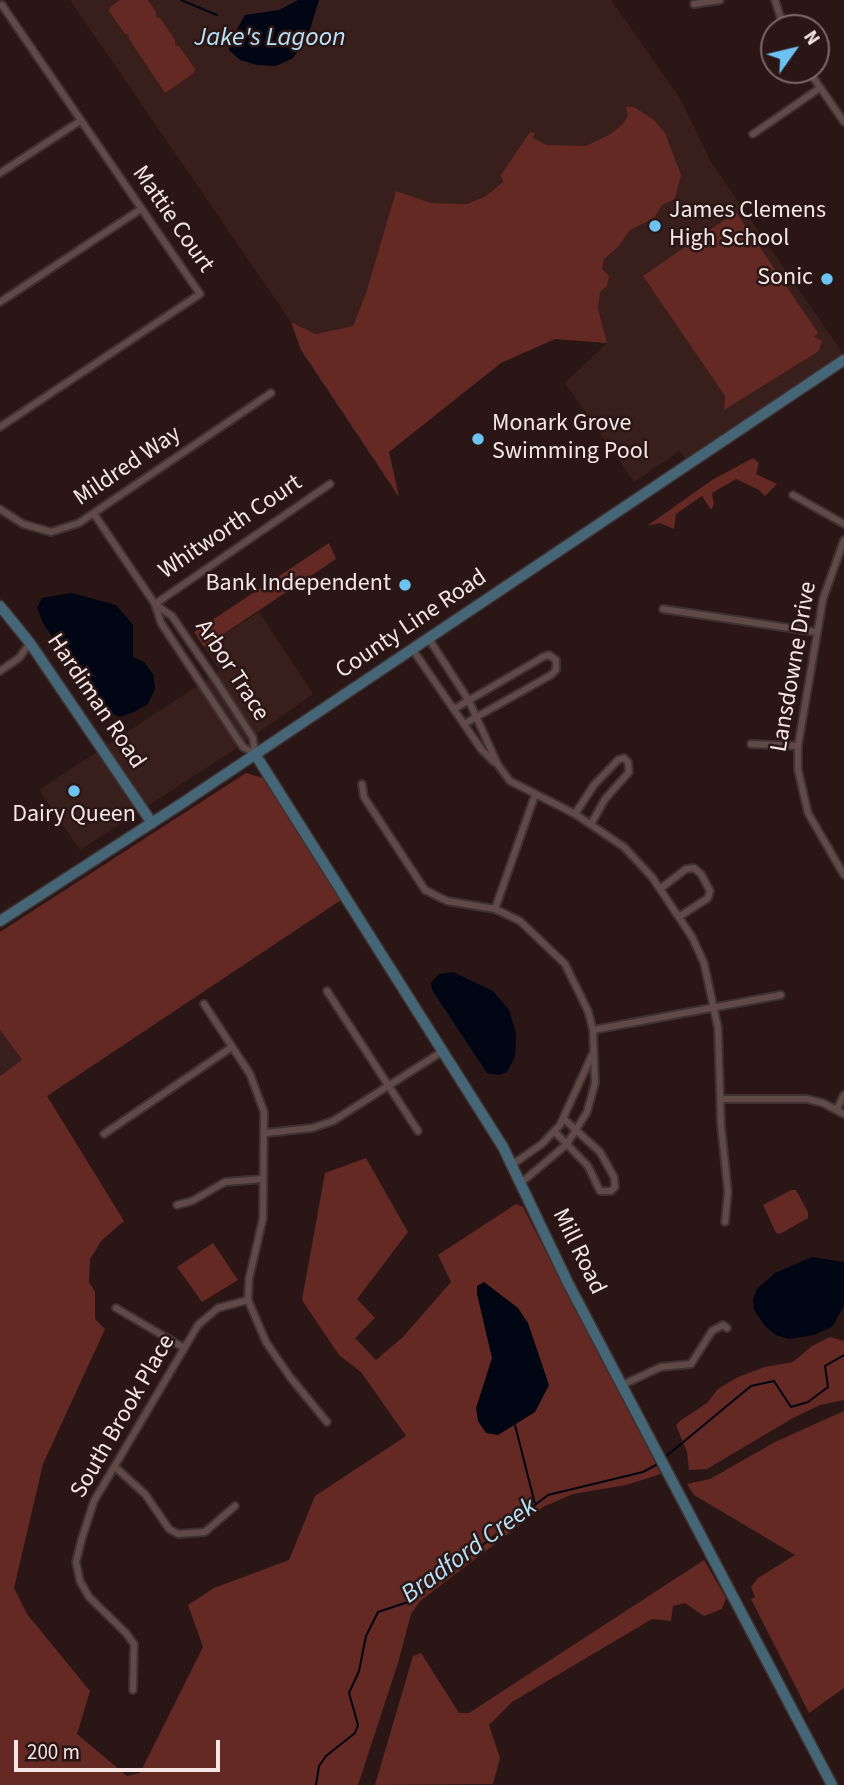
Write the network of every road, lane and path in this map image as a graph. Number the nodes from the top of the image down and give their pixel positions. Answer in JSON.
{"nodes":[{"id":1,"x":720,"y":0,"type":"edge"},
{"id":2,"x":694,"y":4,"type":"dead end"},
{"id":3,"x":2,"y":5,"type":"dead end"},
{"id":4,"x":817,"y":84,"type":"edge"},
{"id":5,"x":820,"y":88,"type":"junction"},
{"id":6,"x":80,"y":121,"type":"junction"},
{"id":7,"x":844,"y":122,"type":"edge"},
{"id":8,"x":752,"y":134,"type":"dead end"},
{"id":9,"x":0,"y":173,"type":"edge"},
{"id":10,"x":141,"y":209,"type":"junction"},
{"id":11,"x":0,"y":302,"type":"edge"},
{"id":12,"x":844,"y":360,"type":"edge"},
{"id":13,"x":271,"y":393,"type":"dead end"},
{"id":14,"x":0,"y":427,"type":"edge"},
{"id":15,"x":330,"y":484,"type":"dead end"},
{"id":16,"x":793,"y":495,"type":"dead end"},
{"id":17,"x":0,"y":509,"type":"edge"},
{"id":18,"x":94,"y":514,"type":"junction"},
{"id":19,"x":844,"y":524,"type":"edge"},
{"id":20,"x":844,"y":540,"type":"edge"},
{"id":21,"x":155,"y":604,"type":"junction"},
{"id":22,"x":0,"y":606,"type":"edge"},
{"id":23,"x":663,"y":609,"type":"dead end"},
{"id":24,"x":816,"y":632,"type":"junction"},
{"id":25,"x":429,"y":639,"type":"junction"},
{"id":26,"x":30,"y":643,"type":"junction"},
{"id":27,"x":413,"y":650,"type":"junction"},
{"id":28,"x":37,"y":654,"type":"junction"},
{"id":29,"x":19,"y":658,"type":"junction"},
{"id":30,"x":0,"y":671,"type":"edge"},
{"id":31,"x":469,"y":701,"type":"junction"},
{"id":32,"x":454,"y":709,"type":"junction"},
{"id":33,"x":477,"y":716,"type":"junction"},
{"id":34,"x":464,"y":724,"type":"junction"},
{"id":35,"x":751,"y":744,"type":"dead end"},
{"id":36,"x":798,"y":746,"type":"junction"},
{"id":37,"x":255,"y":754,"type":"junction"},
{"id":38,"x":498,"y":765,"type":"junction"},
{"id":39,"x":362,"y":784,"type":"dead end"},
{"id":40,"x":536,"y":795,"type":"junction"},
{"id":41,"x":575,"y":814,"type":"junction"},
{"id":42,"x":152,"y":823,"type":"junction"},
{"id":43,"x":591,"y":824,"type":"junction"},
{"id":44,"x":844,"y":875,"type":"edge"},
{"id":45,"x":661,"y":888,"type":"junction"},
{"id":46,"x":495,"y":909,"type":"junction"},
{"id":47,"x":680,"y":916,"type":"junction"},
{"id":48,"x":0,"y":921,"type":"edge"},
{"id":49,"x":327,"y":991,"type":"dead end"},
{"id":50,"x":781,"y":995,"type":"dead end"},
{"id":51,"x":204,"y":1004,"type":"dead end"},
{"id":52,"x":715,"y":1010,"type":"junction"},
{"id":53,"x":593,"y":1030,"type":"junction"},
{"id":54,"x":232,"y":1047,"type":"junction"},
{"id":55,"x":443,"y":1051,"type":"junction"},
{"id":56,"x":593,"y":1053,"type":"junction"},
{"id":57,"x":388,"y":1086,"type":"junction"},
{"id":58,"x":844,"y":1095,"type":"edge"},
{"id":59,"x":720,"y":1100,"type":"junction"},
{"id":60,"x":837,"y":1109,"type":"junction"},
{"id":61,"x":844,"y":1114,"type":"edge"},
{"id":62,"x":564,"y":1119,"type":"junction"},
{"id":63,"x":578,"y":1130,"type":"junction"},
{"id":64,"x":418,"y":1132,"type":"dead end"},
{"id":65,"x":555,"y":1132,"type":"junction"},
{"id":66,"x":265,"y":1133,"type":"junction"},
{"id":67,"x":103,"y":1134,"type":"dead end"},
{"id":68,"x":568,"y":1144,"type":"junction"},
{"id":69,"x":513,"y":1164,"type":"junction"},
{"id":70,"x":263,"y":1179,"type":"junction"},
{"id":71,"x":522,"y":1182,"type":"junction"},
{"id":72,"x":177,"y":1205,"type":"dead end"},
{"id":73,"x":725,"y":1222,"type":"dead end"},
{"id":74,"x":248,"y":1300,"type":"junction"},
{"id":75,"x":116,"y":1308,"type":"dead end"},
{"id":76,"x":727,"y":1328,"type":"dead end"},
{"id":77,"x":184,"y":1348,"type":"junction"},
{"id":78,"x":622,"y":1385,"type":"junction"},
{"id":79,"x":327,"y":1422,"type":"dead end"},
{"id":80,"x":115,"y":1467,"type":"junction"},
{"id":81,"x":234,"y":1506,"type":"dead end"},
{"id":82,"x":133,"y":1690,"type":"dead end"},
{"id":83,"x":832,"y":1785,"type":"edge"}],
"edges":[{"from":1,"to":2,"type":"street"},
{"from":3,"to":6,"type":"street","name":"Mattie Court"},
{"from":4,"to":5,"type":"street"},
{"from":5,"to":7,"type":"street"},
{"from":5,"to":8,"type":"street"},
{"from":6,"to":9,"type":"street"},
{"from":6,"to":10,"type":"street","name":"Mattie Court"},
{"from":10,"to":11,"type":"street"},
{"from":10,"to":14,"type":"street","name":"Mattie Court"},
{"from":12,"to":25,"type":"street","name":"County Line Road"},
{"from":13,"to":18,"type":"street","name":"Mildred Way"},
{"from":15,"to":21,"type":"street","name":"Whitworth Court"},
{"from":16,"to":19,"type":"street"},
{"from":17,"to":18,"type":"street","name":"Mildred Way"},
{"from":18,"to":21,"type":"street","name":"Arbor Trace"},
{"from":20,"to":24,"type":"street","name":"Lansdowne Drive"},
{"from":21,"to":37,"type":"street","name":"Arbor Trace"},
{"from":21,"to":37,"type":"street","name":"Arbor Trace"},
{"from":22,"to":26,"type":"street","name":"Hardiman Road"},
{"from":23,"to":24,"type":"street"},
{"from":24,"to":36,"type":"street","name":"Lansdowne Drive"},
{"from":25,"to":27,"type":"street","name":"County Line Road"},
{"from":25,"to":31,"type":"street"},
{"from":26,"to":28,"type":"street","name":"Hardiman Road"},
{"from":26,"to":29,"type":"street"},
{"from":27,"to":32,"type":"street"},
{"from":27,"to":37,"type":"street","name":"County Line Road"},
{"from":28,"to":29,"type":"street"},
{"from":28,"to":42,"type":"street","name":"Hardiman Road"},
{"from":29,"to":30,"type":"street"},
{"from":31,"to":32,"type":"street"},
{"from":31,"to":33,"type":"street"},
{"from":31,"to":33,"type":"street"},
{"from":32,"to":34,"type":"street"},
{"from":33,"to":34,"type":"street"},
{"from":33,"to":38,"type":"street"},
{"from":34,"to":38,"type":"street"},
{"from":35,"to":36,"type":"street"},
{"from":36,"to":44,"type":"street","name":"Lansdowne Drive"},
{"from":37,"to":42,"type":"street","name":"County Line Road"},
{"from":37,"to":55,"type":"street","name":"Mill Road"},
{"from":38,"to":40,"type":"street"},
{"from":39,"to":46,"type":"street"},
{"from":40,"to":41,"type":"street"},
{"from":40,"to":46,"type":"street"},
{"from":41,"to":43,"type":"street"},
{"from":41,"to":43,"type":"street"},
{"from":42,"to":48,"type":"street","name":"County Line Road"},
{"from":43,"to":45,"type":"street"},
{"from":45,"to":47,"type":"street"},
{"from":45,"to":47,"type":"street"},
{"from":46,"to":53,"type":"street"},
{"from":47,"to":52,"type":"street"},
{"from":49,"to":57,"type":"street"},
{"from":50,"to":52,"type":"street"},
{"from":51,"to":54,"type":"street"},
{"from":52,"to":53,"type":"street"},
{"from":52,"to":59,"type":"street"},
{"from":53,"to":56,"type":"street"},
{"from":54,"to":66,"type":"street"},
{"from":54,"to":67,"type":"street"},
{"from":55,"to":57,"type":"street"},
{"from":55,"to":69,"type":"street","name":"Mill Road"},
{"from":56,"to":62,"type":"street"},
{"from":56,"to":63,"type":"street"},
{"from":57,"to":64,"type":"street"},
{"from":57,"to":66,"type":"street"},
{"from":58,"to":60,"type":"street"},
{"from":59,"to":60,"type":"street"},
{"from":59,"to":73,"type":"street"},
{"from":60,"to":61,"type":"street"},
{"from":62,"to":63,"type":"street"},
{"from":62,"to":65,"type":"street"},
{"from":63,"to":68,"type":"street"},
{"from":63,"to":68,"type":"street"},
{"from":65,"to":68,"type":"street"},
{"from":65,"to":69,"type":"street"},
{"from":66,"to":70,"type":"street"},
{"from":68,"to":71,"type":"street"},
{"from":69,"to":71,"type":"street","name":"Mill Road"},
{"from":70,"to":72,"type":"street"},
{"from":70,"to":74,"type":"street"},
{"from":71,"to":78,"type":"street","name":"Mill Road"},
{"from":74,"to":77,"type":"street","name":"South Brook Place"},
{"from":74,"to":79,"type":"street"},
{"from":75,"to":77,"type":"street"},
{"from":76,"to":78,"type":"street"},
{"from":77,"to":80,"type":"street","name":"South Brook Place"},
{"from":78,"to":83,"type":"street","name":"Mill Road"},
{"from":80,"to":81,"type":"street"},
{"from":80,"to":82,"type":"street","name":"South Brook Place"}]}
